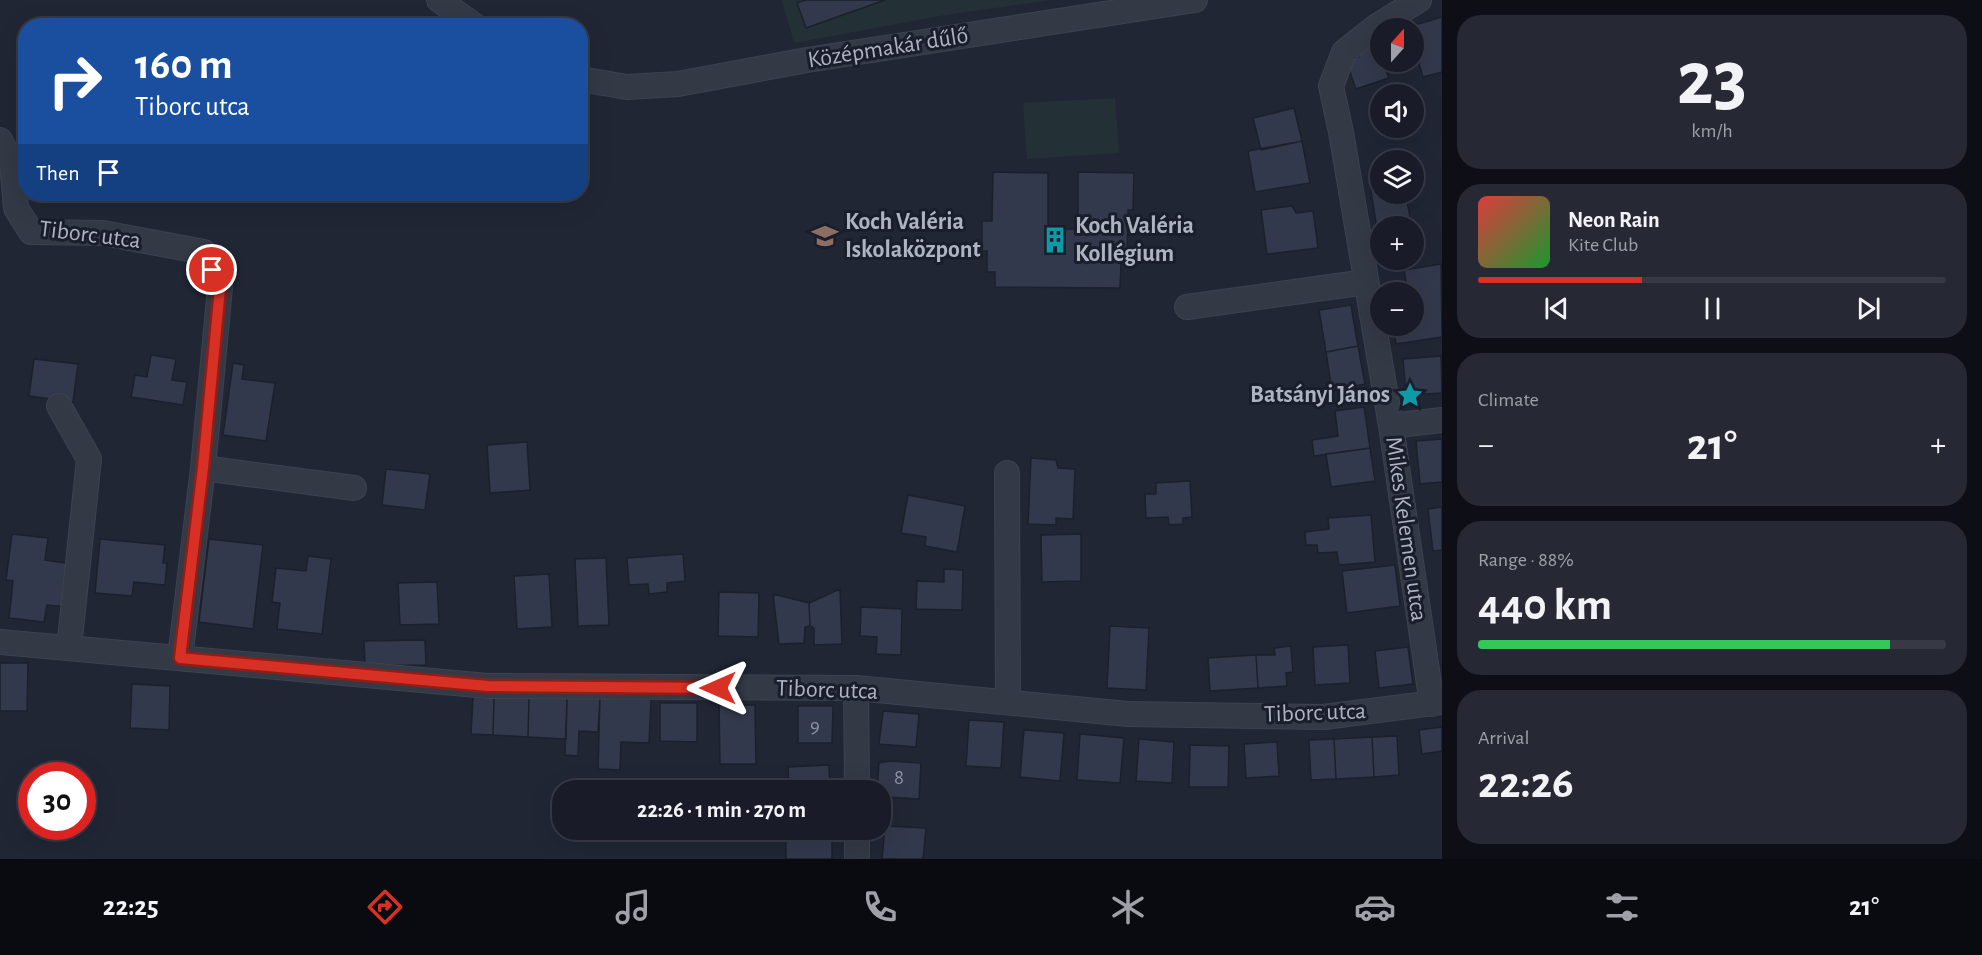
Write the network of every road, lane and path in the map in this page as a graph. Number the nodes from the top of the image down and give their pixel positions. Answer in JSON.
{"nodes":[{"id":1,"x":439,"y":0,"type":"edge"},
{"id":2,"x":1195,"y":0,"type":"edge"},
{"id":3,"x":1419,"y":0,"type":"edge"},
{"id":4,"x":464,"y":18,"type":"edge"},
{"id":5,"x":588,"y":80,"type":"edge"},
{"id":6,"x":0,"y":140,"type":"edge"},
{"id":7,"x":1366,"y":282,"type":"junction"},
{"id":8,"x":1187,"y":307,"type":"dead end"},
{"id":9,"x":59,"y":406,"type":"dead end"},
{"id":10,"x":1442,"y":420,"type":"edge"},
{"id":11,"x":1391,"y":426,"type":"junction"},
{"id":12,"x":203,"y":468,"type":"junction"},
{"id":13,"x":1007,"y":473,"type":"dead end"},
{"id":14,"x":354,"y":488,"type":"dead end"},
{"id":15,"x":0,"y":642,"type":"edge"},
{"id":16,"x":69,"y":648,"type":"junction"},
{"id":17,"x":180,"y":658,"type":"junction"},
{"id":18,"x":856,"y":688,"type":"junction"},
{"id":19,"x":1008,"y":702,"type":"junction"},
{"id":20,"x":1437,"y":703,"type":"edge"},
{"id":21,"x":857,"y":780,"type":"edge"},
{"id":22,"x":857,"y":840,"type":"edge"},
{"id":23,"x":857,"y":859,"type":"edge"}],
"edges":[{"from":1,"to":4,"type":"street"},
{"from":2,"to":5,"type":"street","name":"Középmakár dűlő"},
{"from":3,"to":7,"type":"street","name":"Mikes Kelemen utca"},
{"from":6,"to":12,"type":"street","name":"Tiborc utca"},
{"from":7,"to":8,"type":"street"},
{"from":7,"to":11,"type":"street","name":"Mikes Kelemen utca"},
{"from":9,"to":16,"type":"street"},
{"from":10,"to":11,"type":"street"},
{"from":11,"to":20,"type":"street","name":"Mikes Kelemen utca"},
{"from":12,"to":14,"type":"street"},
{"from":12,"to":17,"type":"street","name":"Tiborc utca"},
{"from":13,"to":19,"type":"street"},
{"from":15,"to":16,"type":"street","name":"Tiborc utca"},
{"from":16,"to":17,"type":"street","name":"Tiborc utca"},
{"from":17,"to":18,"type":"street","name":"Tiborc utca"},
{"from":18,"to":19,"type":"street","name":"Tiborc utca"},
{"from":18,"to":21,"type":"street"},
{"from":19,"to":20,"type":"street","name":"Tiborc utca"},
{"from":22,"to":23,"type":"street"}]}
